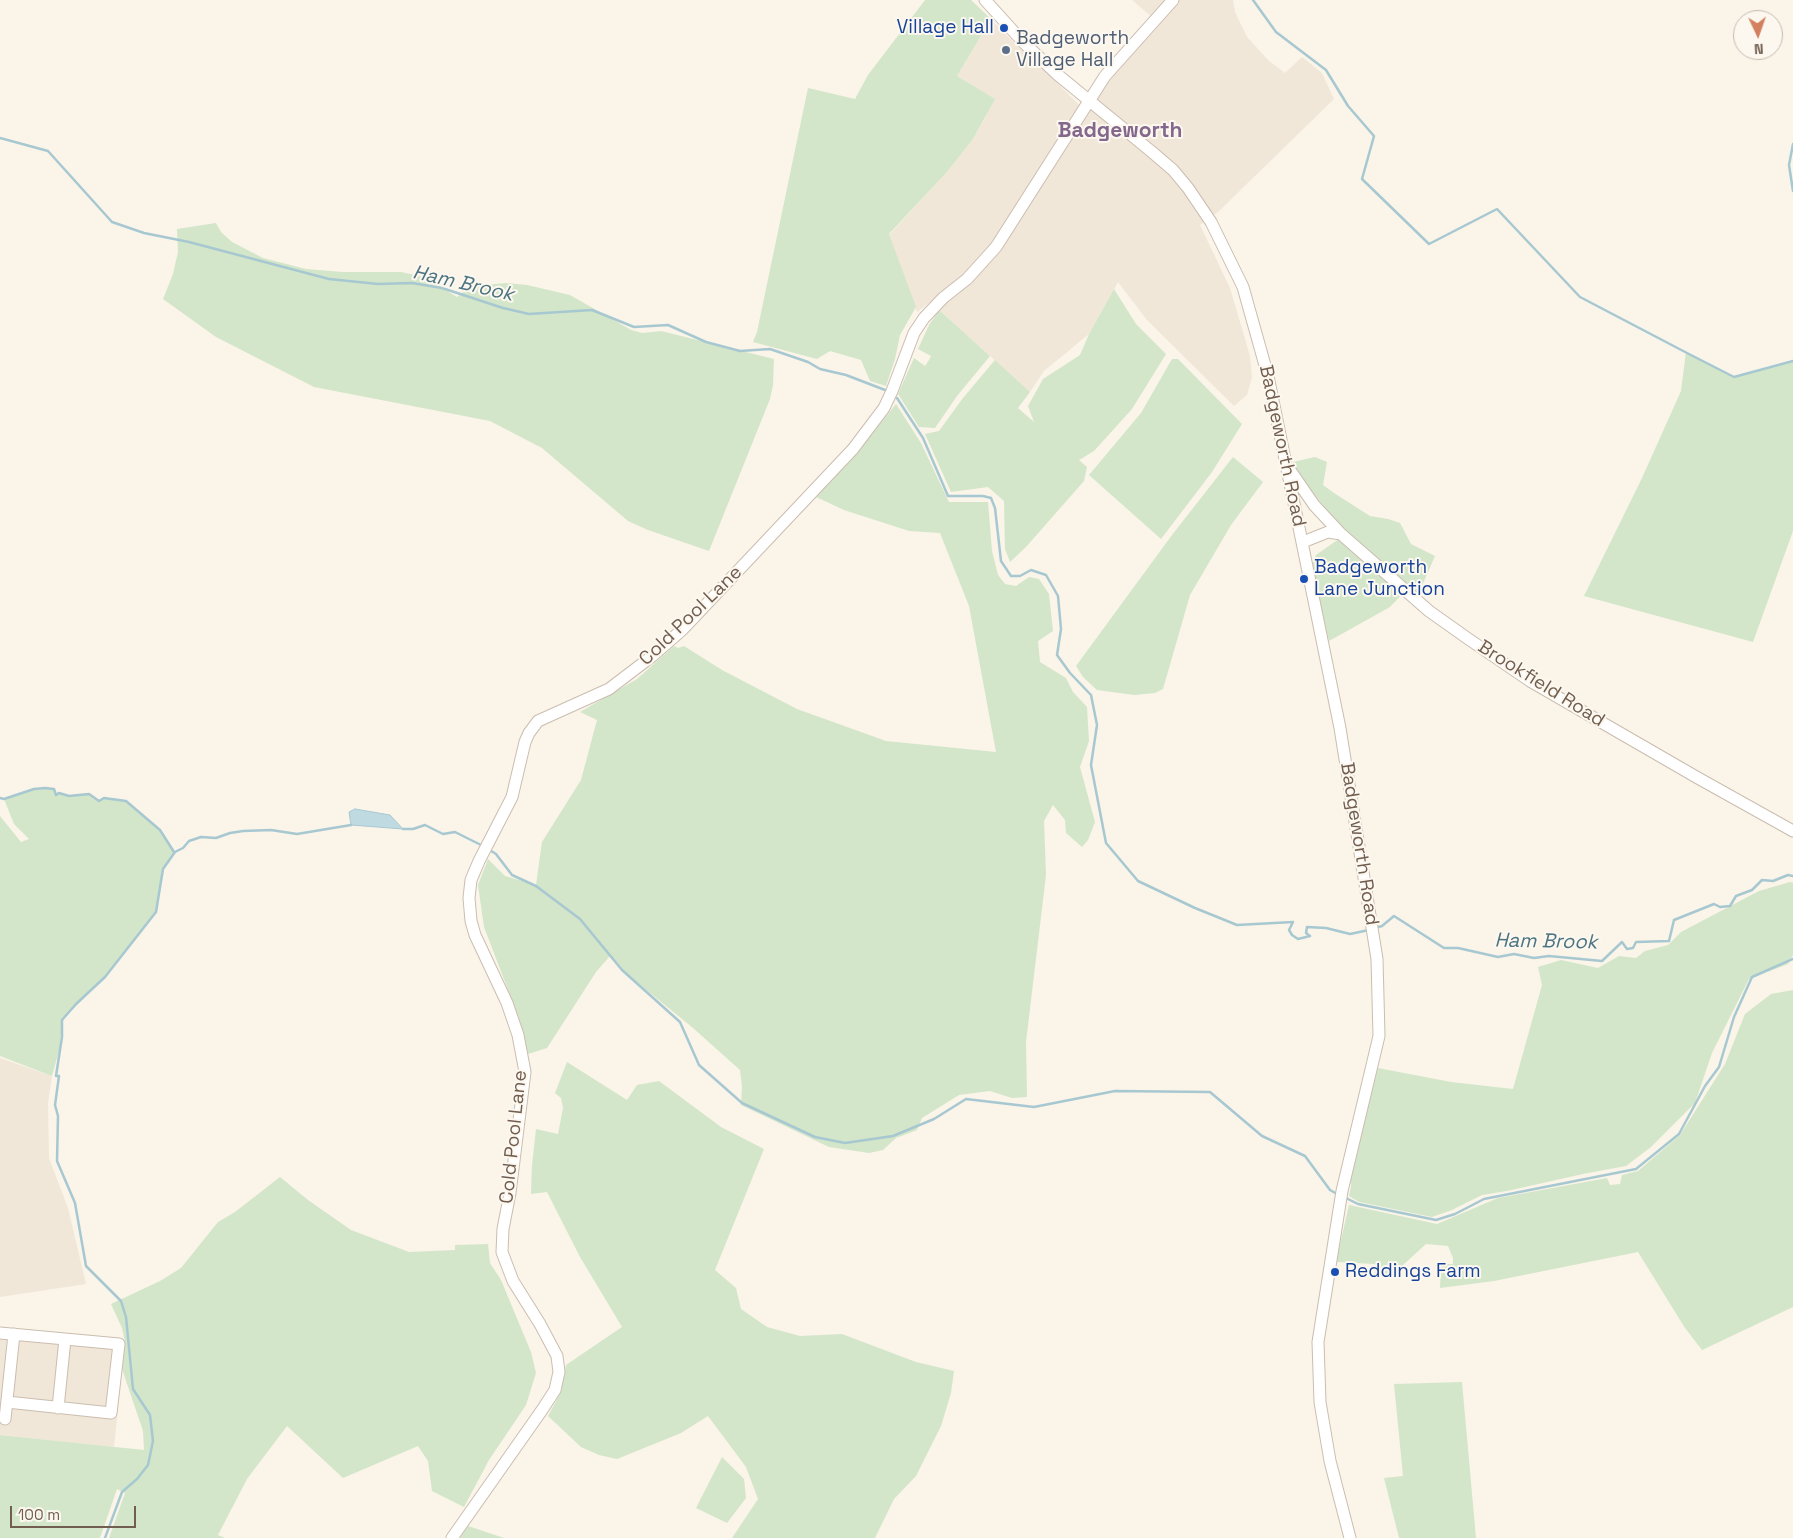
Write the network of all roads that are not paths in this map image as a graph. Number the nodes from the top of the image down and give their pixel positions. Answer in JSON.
{"nodes":[{"id":1,"x":985,"y":0,"type":"edge"},
{"id":2,"x":1173,"y":0,"type":"edge"},
{"id":3,"x":1089,"y":101,"type":"junction"},
{"id":4,"x":1288,"y":467,"type":"junction"},
{"id":5,"x":1314,"y":505,"type":"junction"},
{"id":6,"x":1297,"y":513,"type":"junction"},
{"id":7,"x":1342,"y":534,"type":"junction"},
{"id":8,"x":1302,"y":542,"type":"junction"},
{"id":9,"x":1793,"y":831,"type":"edge"},
{"id":10,"x":0,"y":1333,"type":"edge"},
{"id":11,"x":14,"y":1334,"type":"junction"},
{"id":12,"x":65,"y":1339,"type":"junction"},
{"id":13,"x":7,"y":1402,"type":"junction"},
{"id":14,"x":58,"y":1408,"type":"junction"},
{"id":15,"x":5,"y":1419,"type":"dead end"},
{"id":16,"x":452,"y":1538,"type":"edge"},
{"id":17,"x":1350,"y":1538,"type":"edge"}],
"edges":[{"from":1,"to":3,"type":"street","name":"Badgeworth Road"},
{"from":2,"to":3,"type":"street","name":"Cold Pool Lane"},
{"from":3,"to":4,"type":"street","name":"Badgeworth Road"},
{"from":3,"to":16,"type":"street","name":"Cold Pool Lane"},
{"from":4,"to":5,"type":"street","name":"Brookfield Road"},
{"from":4,"to":6,"type":"street","name":"Badgeworth Road"},
{"from":5,"to":6,"type":"street"},
{"from":5,"to":7,"type":"street","name":"Brookfield Road"},
{"from":6,"to":8,"type":"street","name":"Badgeworth Road"},
{"from":7,"to":8,"type":"street"},
{"from":7,"to":9,"type":"street","name":"Brookfield Road"},
{"from":8,"to":17,"type":"street","name":"Badgeworth Road"},
{"from":10,"to":11,"type":"street"},
{"from":11,"to":12,"type":"street"},
{"from":11,"to":13,"type":"street"},
{"from":12,"to":14,"type":"street"},
{"from":12,"to":14,"type":"street"},
{"from":13,"to":14,"type":"street"},
{"from":13,"to":15,"type":"street"}]}
